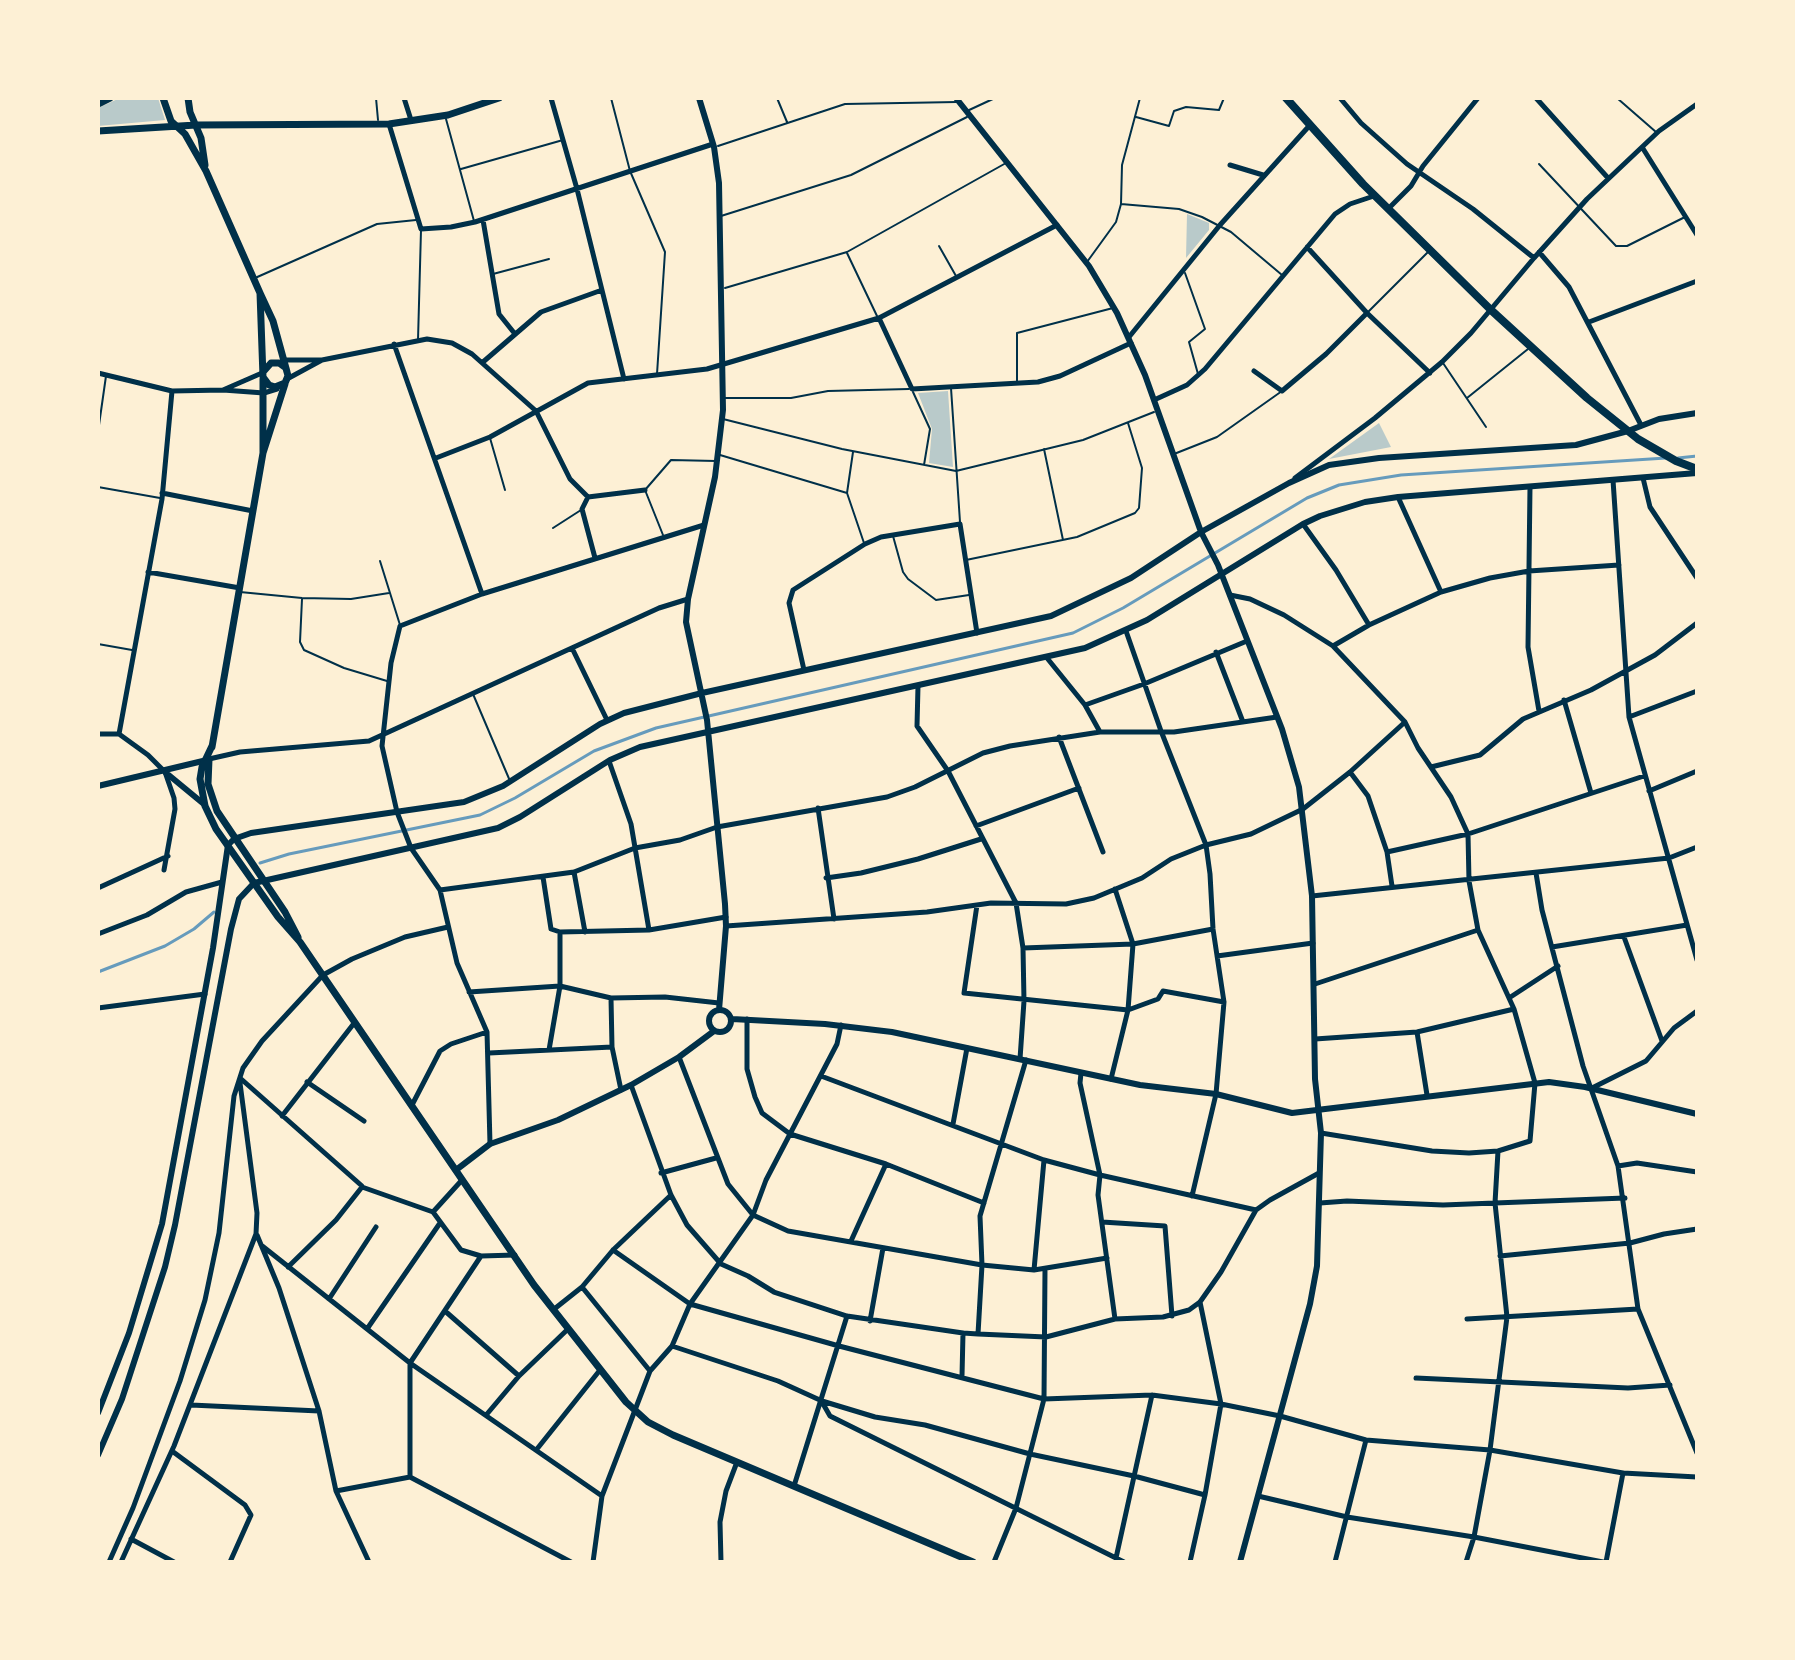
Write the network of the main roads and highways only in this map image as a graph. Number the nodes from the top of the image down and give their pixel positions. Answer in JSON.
{"nodes":[{"id":1,"x":110,"y":98,"type":"edge"},
{"id":2,"x":163,"y":98,"type":"edge"},
{"id":3,"x":188,"y":98,"type":"edge"},
{"id":4,"x":499,"y":98,"type":"edge"},
{"id":5,"x":1286,"y":98,"type":"edge"},
{"id":6,"x":98,"y":104,"type":"edge"},
{"id":7,"x":196,"y":125,"type":"junction"},
{"id":8,"x":177,"y":126,"type":"junction"},
{"id":9,"x":99,"y":131,"type":"edge"},
{"id":10,"x":206,"y":171,"type":"junction"},
{"id":11,"x":260,"y":293,"type":"junction"},
{"id":12,"x":263,"y":375,"type":"junction"},
{"id":13,"x":285,"y":379,"type":"junction"},
{"id":14,"x":263,"y":453,"type":"junction"},
{"id":15,"x":1697,"y":471,"type":"edge"},
{"id":16,"x":206,"y":761,"type":"junction"},
{"id":17,"x":231,"y":842,"type":"junction"},
{"id":18,"x":973,"y":1562,"type":"edge"}],
"edges":[{"from":1,"to":6,"type":"main road"},
{"from":2,"to":8,"type":"main road"},
{"from":3,"to":7,"type":"main road"},
{"from":4,"to":7,"type":"main road"},
{"from":5,"to":15,"type":"main road"},
{"from":7,"to":8,"type":"main road"},
{"from":7,"to":10,"type":"main road"},
{"from":8,"to":9,"type":"main road"},
{"from":8,"to":10,"type":"main road"},
{"from":10,"to":11,"type":"main road"},
{"from":11,"to":12,"type":"main road"},
{"from":11,"to":13,"type":"main road"},
{"from":12,"to":13,"type":"main road"},
{"from":12,"to":13,"type":"main road"},
{"from":12,"to":14,"type":"main road"},
{"from":13,"to":14,"type":"main road"},
{"from":14,"to":16,"type":"main road"},
{"from":16,"to":17,"type":"main road"},
{"from":16,"to":17,"type":"main road"},
{"from":17,"to":18,"type":"main road"}]}
